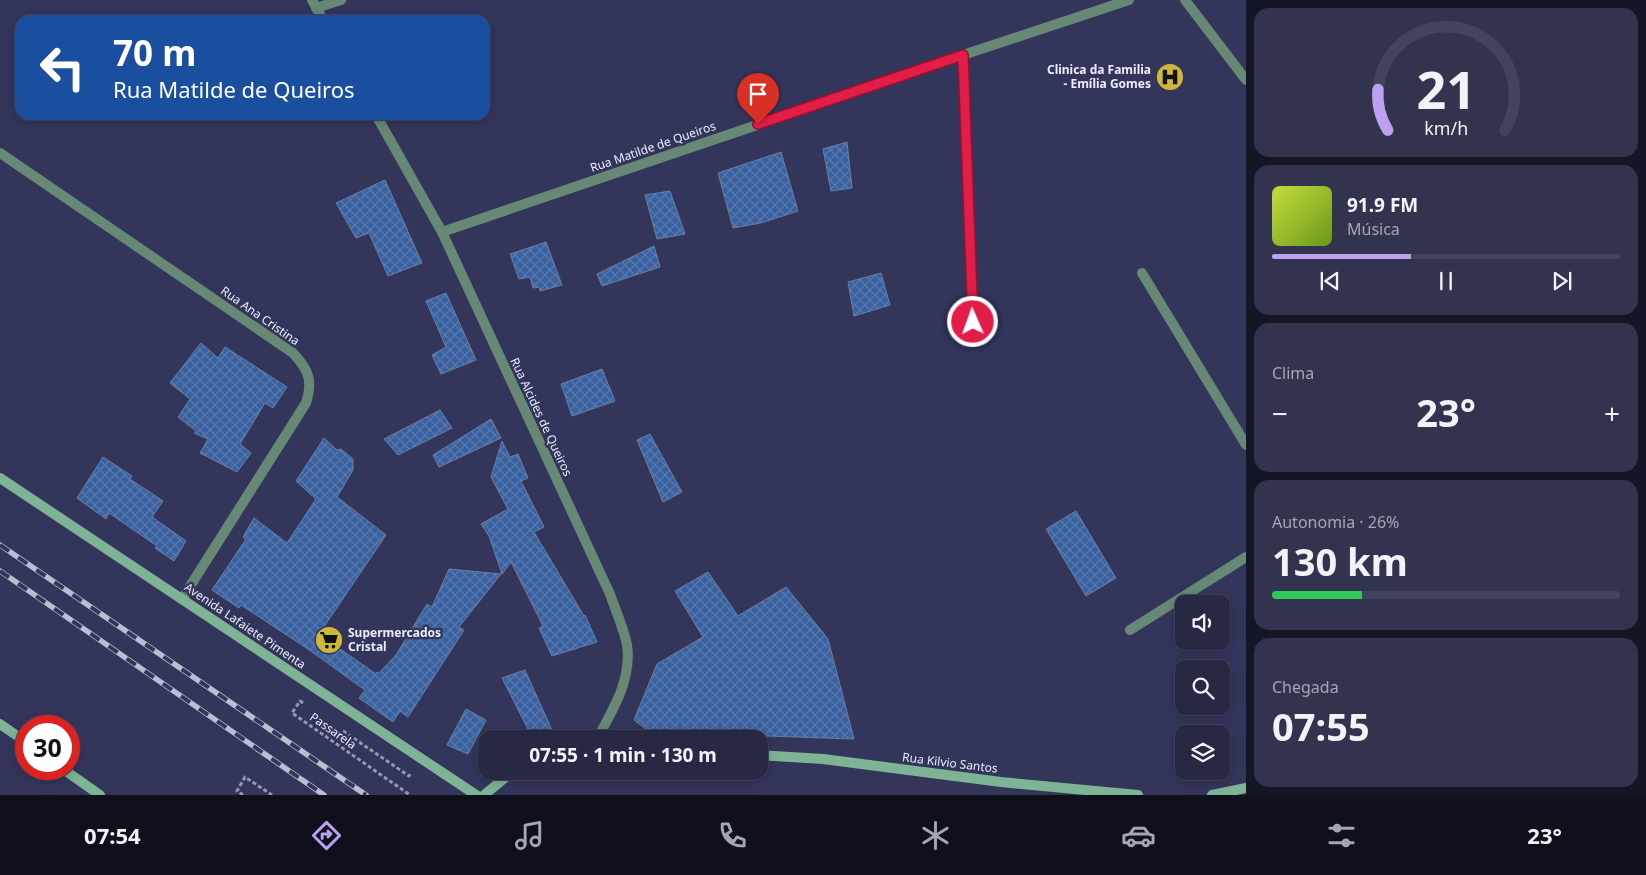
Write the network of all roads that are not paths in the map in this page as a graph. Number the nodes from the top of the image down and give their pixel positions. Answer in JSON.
{"nodes":[{"id":1,"x":341,"y":0,"type":"edge"},
{"id":2,"x":1129,"y":0,"type":"edge"},
{"id":3,"x":1185,"y":0,"type":"edge"},
{"id":4,"x":314,"y":4,"type":"edge"},
{"id":5,"x":320,"y":15,"type":"edge"},
{"id":6,"x":963,"y":55,"type":"junction"},
{"id":7,"x":1246,"y":80,"type":"edge"},
{"id":8,"x":379,"y":120,"type":"edge"},
{"id":9,"x":0,"y":152,"type":"edge"},
{"id":10,"x":442,"y":232,"type":"junction"},
{"id":11,"x":1142,"y":273,"type":"dead end"},
{"id":12,"x":974,"y":342,"type":"dead end"},
{"id":13,"x":1246,"y":445,"type":"edge"},
{"id":14,"x":0,"y":478,"type":"edge"},
{"id":15,"x":1246,"y":557,"type":"edge"},
{"id":16,"x":182,"y":599,"type":"junction"},
{"id":17,"x":1130,"y":630,"type":"dead end"},
{"id":18,"x":0,"y":724,"type":"edge"},
{"id":19,"x":602,"y":730,"type":"edge"},
{"id":20,"x":15,"y":734,"type":"edge"},
{"id":21,"x":768,"y":756,"type":"edge"},
{"id":22,"x":79,"y":780,"type":"edge"},
{"id":23,"x":502,"y":780,"type":"edge"},
{"id":24,"x":1246,"y":788,"type":"edge"},
{"id":25,"x":100,"y":795,"type":"edge"},
{"id":26,"x":476,"y":795,"type":"edge"},
{"id":27,"x":484,"y":795,"type":"edge"},
{"id":28,"x":1138,"y":795,"type":"edge"},
{"id":29,"x":1212,"y":795,"type":"edge"}],
"edges":[{"from":1,"to":4,"type":"street"},
{"from":2,"to":6,"type":"street","name":"Rua Matilde de Queiros"},
{"from":3,"to":7,"type":"street"},
{"from":4,"to":5,"type":"street"},
{"from":6,"to":10,"type":"street","name":"Rua Matilde de Queiros"},
{"from":6,"to":12,"type":"street"},
{"from":8,"to":10,"type":"street","name":"Rua Alcides de Queiros"},
{"from":9,"to":16,"type":"street","name":"Rua Ana Cristina"},
{"from":10,"to":19,"type":"street","name":"Rua Alcides de Queiros"},
{"from":11,"to":13,"type":"street"},
{"from":14,"to":16,"type":"main road","name":"Avenida Lafaiete Pimenta"},
{"from":15,"to":17,"type":"street"},
{"from":16,"to":26,"type":"main road","name":"Avenida Lafaiete Pimenta"},
{"from":18,"to":20,"type":"main road"},
{"from":21,"to":28,"type":"main road","name":"Rua Kilvio Santos"},
{"from":22,"to":25,"type":"main road"},
{"from":23,"to":27,"type":"main road"},
{"from":24,"to":29,"type":"main road"}]}
